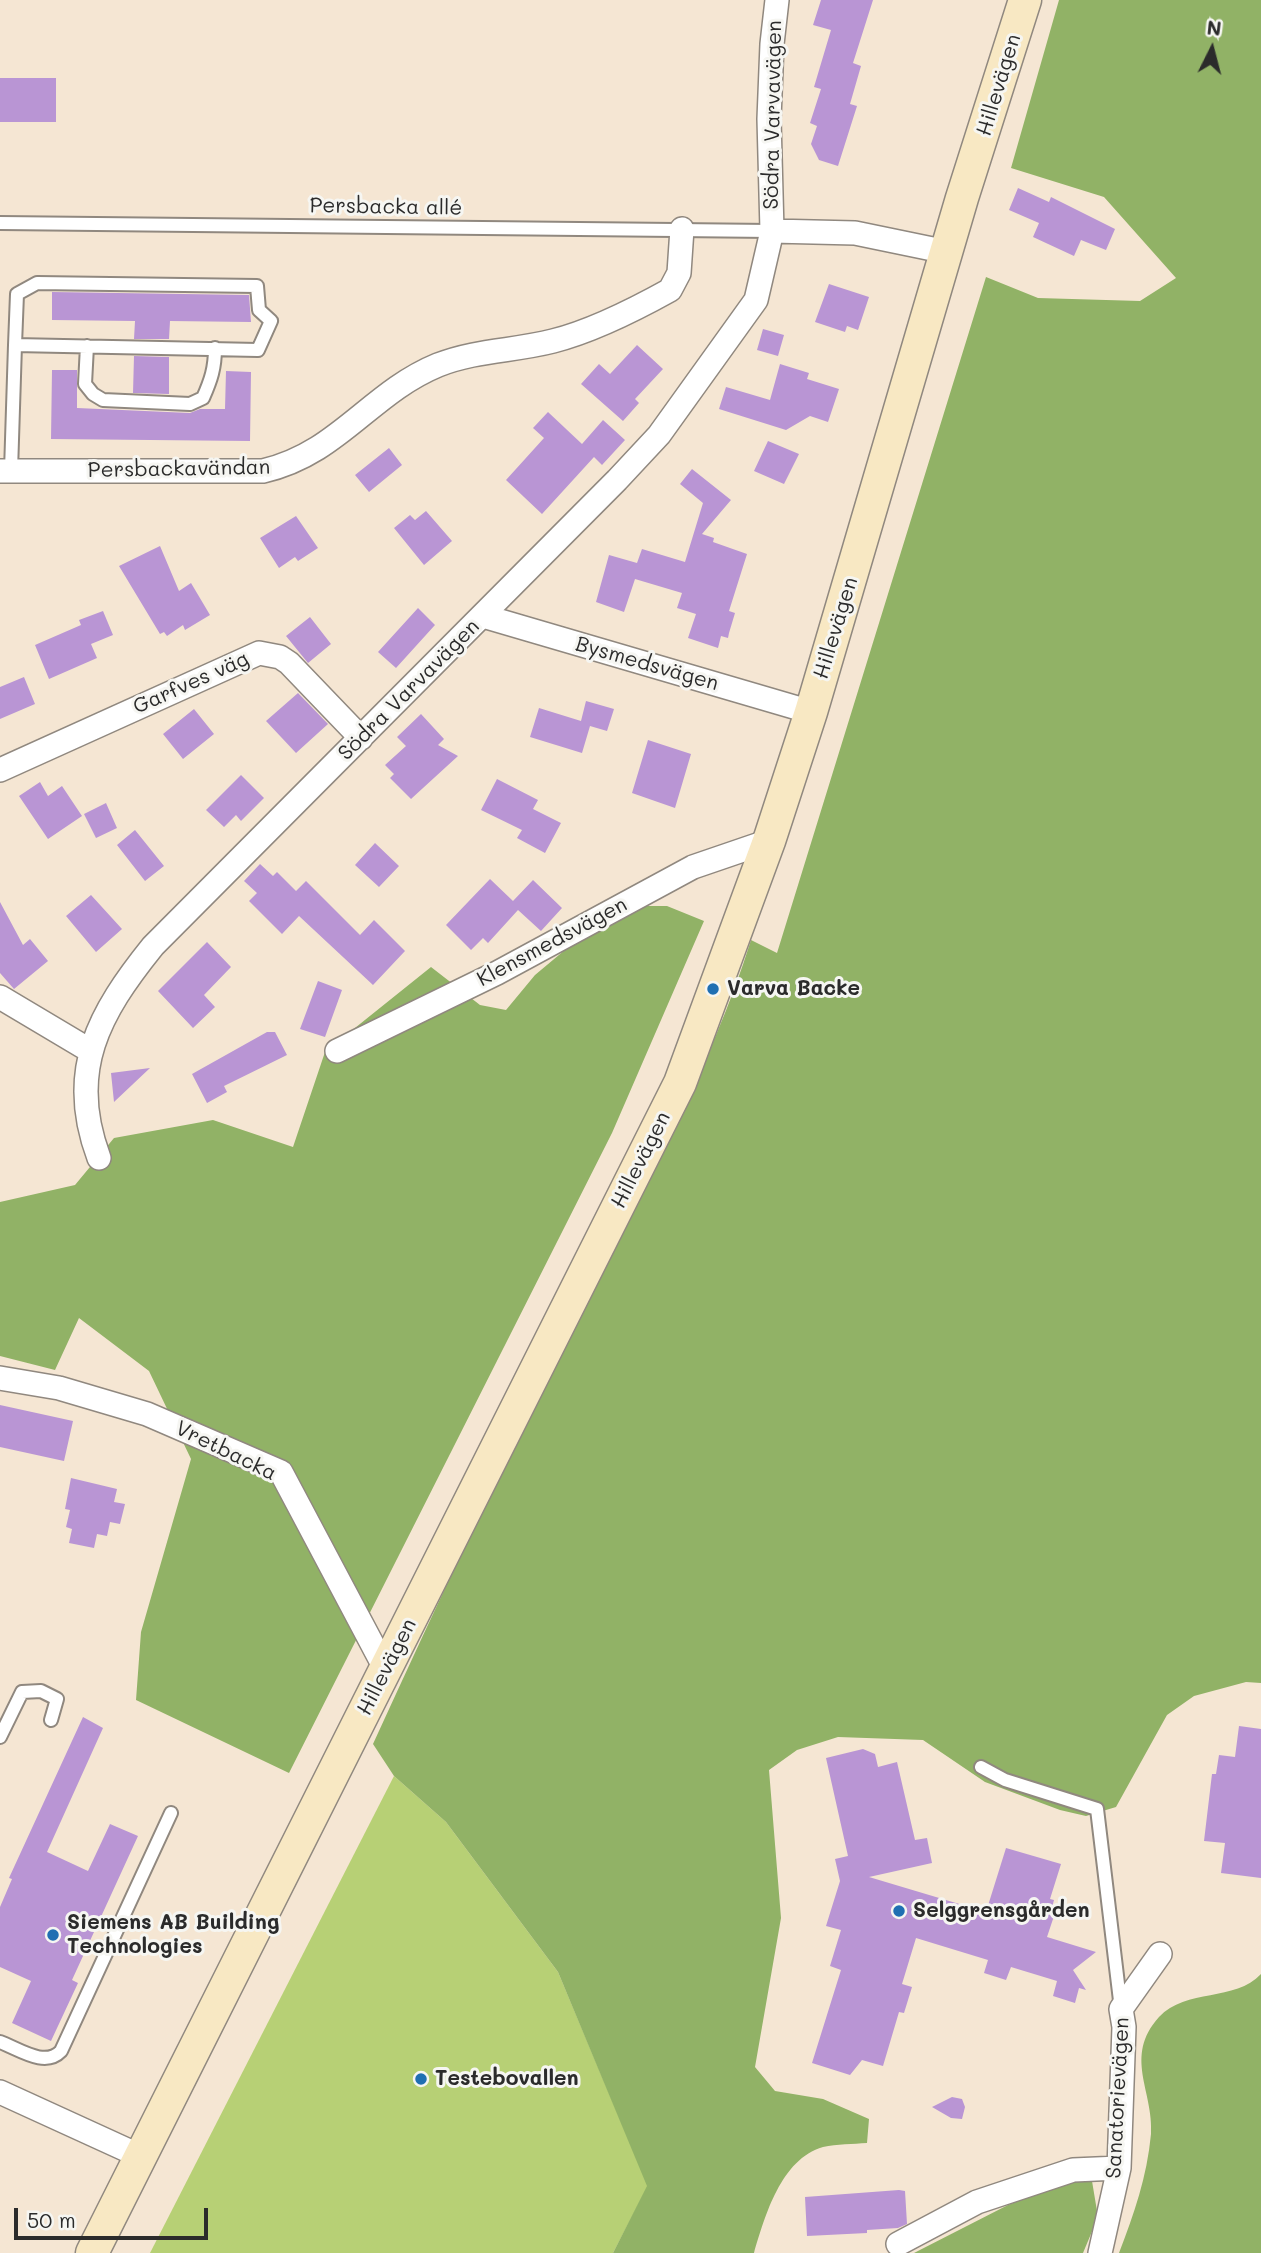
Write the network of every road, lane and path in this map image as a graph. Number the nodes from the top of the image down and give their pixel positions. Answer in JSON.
{"nodes":[{"id":1,"x":777,"y":0,"type":"edge"},
{"id":2,"x":1026,"y":0,"type":"edge"},
{"id":3,"x":0,"y":223,"type":"edge"},
{"id":4,"x":682,"y":229,"type":"junction"},
{"id":5,"x":772,"y":231,"type":"junction"},
{"id":6,"x":947,"y":252,"type":"junction"},
{"id":7,"x":15,"y":345,"type":"junction"},
{"id":8,"x":87,"y":346,"type":"junction"},
{"id":9,"x":215,"y":348,"type":"junction"},
{"id":10,"x":6,"y":471,"type":"edge"},
{"id":11,"x":483,"y":616,"type":"junction"},
{"id":12,"x":811,"y":712,"type":"junction"},
{"id":13,"x":361,"y":738,"type":"junction"},
{"id":14,"x":0,"y":770,"type":"edge"},
{"id":15,"x":769,"y":841,"type":"junction"},
{"id":16,"x":0,"y":997,"type":"edge"},
{"id":17,"x":89,"y":1050,"type":"junction"},
{"id":18,"x":337,"y":1051,"type":"dead end"},
{"id":19,"x":99,"y":1158,"type":"dead end"},
{"id":20,"x":0,"y":1378,"type":"edge"},
{"id":21,"x":386,"y":1670,"type":"junction"},
{"id":22,"x":51,"y":1720,"type":"dead end"},
{"id":23,"x":0,"y":1737,"type":"edge"},
{"id":24,"x":981,"y":1767,"type":"dead end"},
{"id":25,"x":171,"y":1813,"type":"dead end"},
{"id":26,"x":1160,"y":1954,"type":"dead end"},
{"id":27,"x":1121,"y":2009,"type":"junction"},
{"id":28,"x":0,"y":2042,"type":"edge"},
{"id":29,"x":0,"y":2092,"type":"edge"},
{"id":30,"x":140,"y":2156,"type":"junction"},
{"id":31,"x":1119,"y":2168,"type":"junction"},
{"id":32,"x":898,"y":2244,"type":"dead end"},
{"id":33,"x":92,"y":2253,"type":"edge"},
{"id":34,"x":1100,"y":2253,"type":"edge"}],
"edges":[{"from":1,"to":5,"type":"street","name":"Södra Varvavägen"},
{"from":2,"to":6,"type":"street","name":"Hillevägen"},
{"from":3,"to":4,"type":"lane","name":"Persbacka allé"},
{"from":4,"to":5,"type":"lane","name":"Persbacka allé"},
{"from":4,"to":10,"type":"street","name":"Persbackavändan"},
{"from":5,"to":6,"type":"street","name":"Södra Varvavägen"},
{"from":5,"to":11,"type":"street","name":"Södra Varvavägen"},
{"from":6,"to":12,"type":"street","name":"Hillevägen"},
{"from":7,"to":8,"type":"lane"},
{"from":7,"to":9,"type":"lane"},
{"from":7,"to":10,"type":"lane"},
{"from":8,"to":9,"type":"lane"},
{"from":8,"to":9,"type":"lane"},
{"from":11,"to":12,"type":"street","name":"Bysmedsvägen"},
{"from":11,"to":13,"type":"street","name":"Södra Varvavägen"},
{"from":12,"to":15,"type":"street","name":"Hillevägen"},
{"from":13,"to":14,"type":"street","name":"Garfves väg"},
{"from":13,"to":17,"type":"street","name":"Södra Varvavägen"},
{"from":15,"to":18,"type":"street","name":"Klensmedsvägen"},
{"from":15,"to":21,"type":"street","name":"Hillevägen"},
{"from":16,"to":17,"type":"street"},
{"from":17,"to":19,"type":"street","name":"Södra Varvavägen"},
{"from":20,"to":21,"type":"street","name":"Vretbacka"},
{"from":21,"to":30,"type":"street","name":"Hillevägen"},
{"from":22,"to":23,"type":"lane"},
{"from":24,"to":27,"type":"lane"},
{"from":25,"to":28,"type":"lane"},
{"from":26,"to":27,"type":"street","name":"Sanatorievägen"},
{"from":27,"to":31,"type":"street","name":"Sanatorievägen"},
{"from":29,"to":30,"type":"street"},
{"from":30,"to":33,"type":"street","name":"Hillevägen"},
{"from":31,"to":32,"type":"street"},
{"from":31,"to":34,"type":"street","name":"Sanatorievägen"}]}
